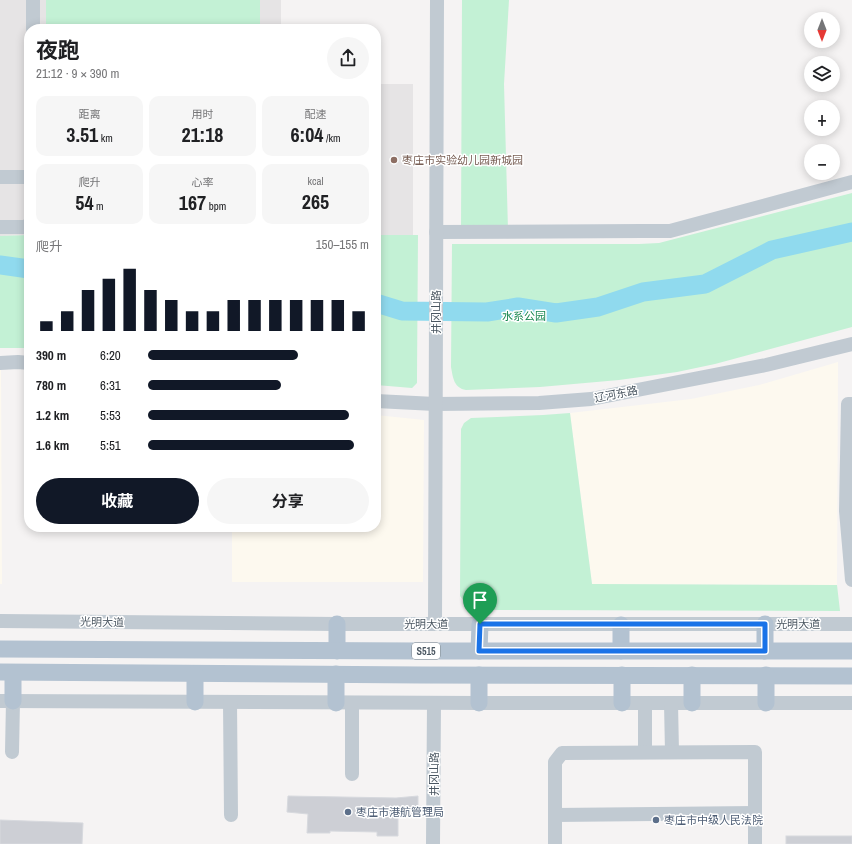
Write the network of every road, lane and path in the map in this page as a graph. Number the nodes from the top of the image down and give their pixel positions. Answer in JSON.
{"nodes":[{"id":1,"x":33,"y":0,"type":"edge"},
{"id":2,"x":437,"y":0,"type":"edge"},
{"id":3,"x":33,"y":24,"type":"edge"},
{"id":4,"x":0,"y":177,"type":"edge"},
{"id":5,"x":24,"y":177,"type":"edge"},
{"id":6,"x":852,"y":182,"type":"edge"},
{"id":7,"x":0,"y":227,"type":"edge"},
{"id":8,"x":24,"y":227,"type":"edge"},
{"id":9,"x":436,"y":232,"type":"junction"},
{"id":10,"x":852,"y":344,"type":"edge"},
{"id":11,"x":0,"y":363,"type":"edge"},
{"id":12,"x":24,"y":363,"type":"edge"},
{"id":13,"x":381,"y":401,"type":"edge"},
{"id":14,"x":435,"y":404,"type":"junction"},
{"id":15,"x":852,"y":404,"type":"edge"},
{"id":16,"x":849,"y":511,"type":"edge"},
{"id":17,"x":852,"y":580,"type":"edge"},
{"id":18,"x":0,"y":621,"type":"edge"},
{"id":19,"x":850,"y":622,"type":"edge"},
{"id":20,"x":337,"y":624,"type":"junction"},
{"id":21,"x":435,"y":624,"type":"junction"},
{"id":22,"x":480,"y":624,"type":"junction"},
{"id":23,"x":621,"y":624,"type":"junction"},
{"id":24,"x":765,"y":624,"type":"junction"},
{"id":25,"x":0,"y":649,"type":"edge"},
{"id":26,"x":337,"y":651,"type":"junction"},
{"id":27,"x":479,"y":651,"type":"junction"},
{"id":28,"x":621,"y":651,"type":"junction"},
{"id":29,"x":765,"y":651,"type":"junction"},
{"id":30,"x":852,"y":651,"type":"edge"},
{"id":31,"x":7,"y":673,"type":"edge"},
{"id":32,"x":195,"y":674,"type":"junction"},
{"id":33,"x":336,"y":674,"type":"junction"},
{"id":34,"x":479,"y":675,"type":"junction"},
{"id":35,"x":622,"y":675,"type":"junction"},
{"id":36,"x":692,"y":675,"type":"junction"},
{"id":37,"x":766,"y":675,"type":"junction"},
{"id":38,"x":852,"y":676,"type":"edge"},
{"id":39,"x":6,"y":701,"type":"edge"},
{"id":40,"x":195,"y":702,"type":"junction"},
{"id":41,"x":230,"y":702,"type":"junction"},
{"id":42,"x":344,"y":703,"type":"junction"},
{"id":43,"x":434,"y":703,"type":"junction"},
{"id":44,"x":479,"y":703,"type":"junction"},
{"id":45,"x":622,"y":703,"type":"junction"},
{"id":46,"x":645,"y":703,"type":"junction"},
{"id":47,"x":672,"y":703,"type":"junction"},
{"id":48,"x":692,"y":703,"type":"junction"},
{"id":49,"x":766,"y":703,"type":"junction"},
{"id":50,"x":852,"y":703,"type":"edge"},
{"id":51,"x":12,"y":752,"type":"dead end"},
{"id":52,"x":645,"y":752,"type":"junction"},
{"id":53,"x":672,"y":752,"type":"junction"},
{"id":54,"x":352,"y":774,"type":"dead end"},
{"id":55,"x":755,"y":813,"type":"junction"},
{"id":56,"x":231,"y":814,"type":"dead end"},
{"id":57,"x":555,"y":814,"type":"junction"},
{"id":58,"x":433,"y":844,"type":"edge"},
{"id":59,"x":555,"y":844,"type":"edge"},
{"id":60,"x":756,"y":844,"type":"edge"}],
"edges":[{"from":1,"to":3,"type":"street"},
{"from":2,"to":9,"type":"street","name":"井冈山路"},
{"from":4,"to":5,"type":"street"},
{"from":6,"to":9,"type":"street"},
{"from":7,"to":8,"type":"street"},
{"from":9,"to":14,"type":"street","name":"井冈山路"},
{"from":10,"to":14,"type":"street","name":"辽河东路"},
{"from":11,"to":12,"type":"street"},
{"from":13,"to":14,"type":"street","name":"辽河东路"},
{"from":14,"to":21,"type":"street","name":"井冈山路"},
{"from":15,"to":16,"type":"street"},
{"from":16,"to":17,"type":"street"},
{"from":18,"to":20,"type":"street","name":"光明大道"},
{"from":19,"to":24,"type":"street","name":"光明大道"},
{"from":20,"to":21,"type":"street","name":"光明大道"},
{"from":20,"to":26,"type":"main road"},
{"from":21,"to":22,"type":"street","name":"光明大道"},
{"from":22,"to":23,"type":"street","name":"光明大道"},
{"from":22,"to":27,"type":"main road"},
{"from":23,"to":24,"type":"street","name":"光明大道"},
{"from":23,"to":28,"type":"main road"},
{"from":24,"to":29,"type":"main road"},
{"from":25,"to":26,"type":"main road","number":"S515"},
{"from":26,"to":27,"type":"main road","number":"S515"},
{"from":27,"to":28,"type":"main road","number":"S515"},
{"from":28,"to":29,"type":"main road","number":"S515"},
{"from":29,"to":30,"type":"main road","number":"S515"},
{"from":31,"to":32,"type":"main road","number":"S515"},
{"from":31,"to":39,"type":"main road"},
{"from":32,"to":33,"type":"main road","number":"S515"},
{"from":32,"to":40,"type":"main road"},
{"from":33,"to":34,"type":"main road","number":"S515"},
{"from":33,"to":42,"type":"main road"},
{"from":34,"to":35,"type":"main road","number":"S515"},
{"from":34,"to":44,"type":"main road"},
{"from":35,"to":36,"type":"main road","number":"S515"},
{"from":35,"to":45,"type":"main road"},
{"from":36,"to":37,"type":"main road","number":"S515"},
{"from":36,"to":48,"type":"main road"},
{"from":37,"to":38,"type":"main road","number":"S515"},
{"from":37,"to":49,"type":"main road"},
{"from":39,"to":40,"type":"street"},
{"from":39,"to":51,"type":"street"},
{"from":40,"to":41,"type":"street"},
{"from":41,"to":42,"type":"street"},
{"from":41,"to":56,"type":"street"},
{"from":42,"to":43,"type":"street"},
{"from":42,"to":54,"type":"street"},
{"from":43,"to":44,"type":"street"},
{"from":43,"to":58,"type":"street","name":"井冈山路"},
{"from":44,"to":45,"type":"street"},
{"from":45,"to":46,"type":"street"},
{"from":46,"to":47,"type":"street"},
{"from":46,"to":52,"type":"street"},
{"from":47,"to":48,"type":"street"},
{"from":47,"to":53,"type":"street"},
{"from":48,"to":49,"type":"street"},
{"from":49,"to":50,"type":"street"},
{"from":52,"to":53,"type":"street"},
{"from":52,"to":57,"type":"street"},
{"from":53,"to":55,"type":"street"},
{"from":55,"to":57,"type":"street"},
{"from":55,"to":60,"type":"street"},
{"from":57,"to":59,"type":"street"}]}
